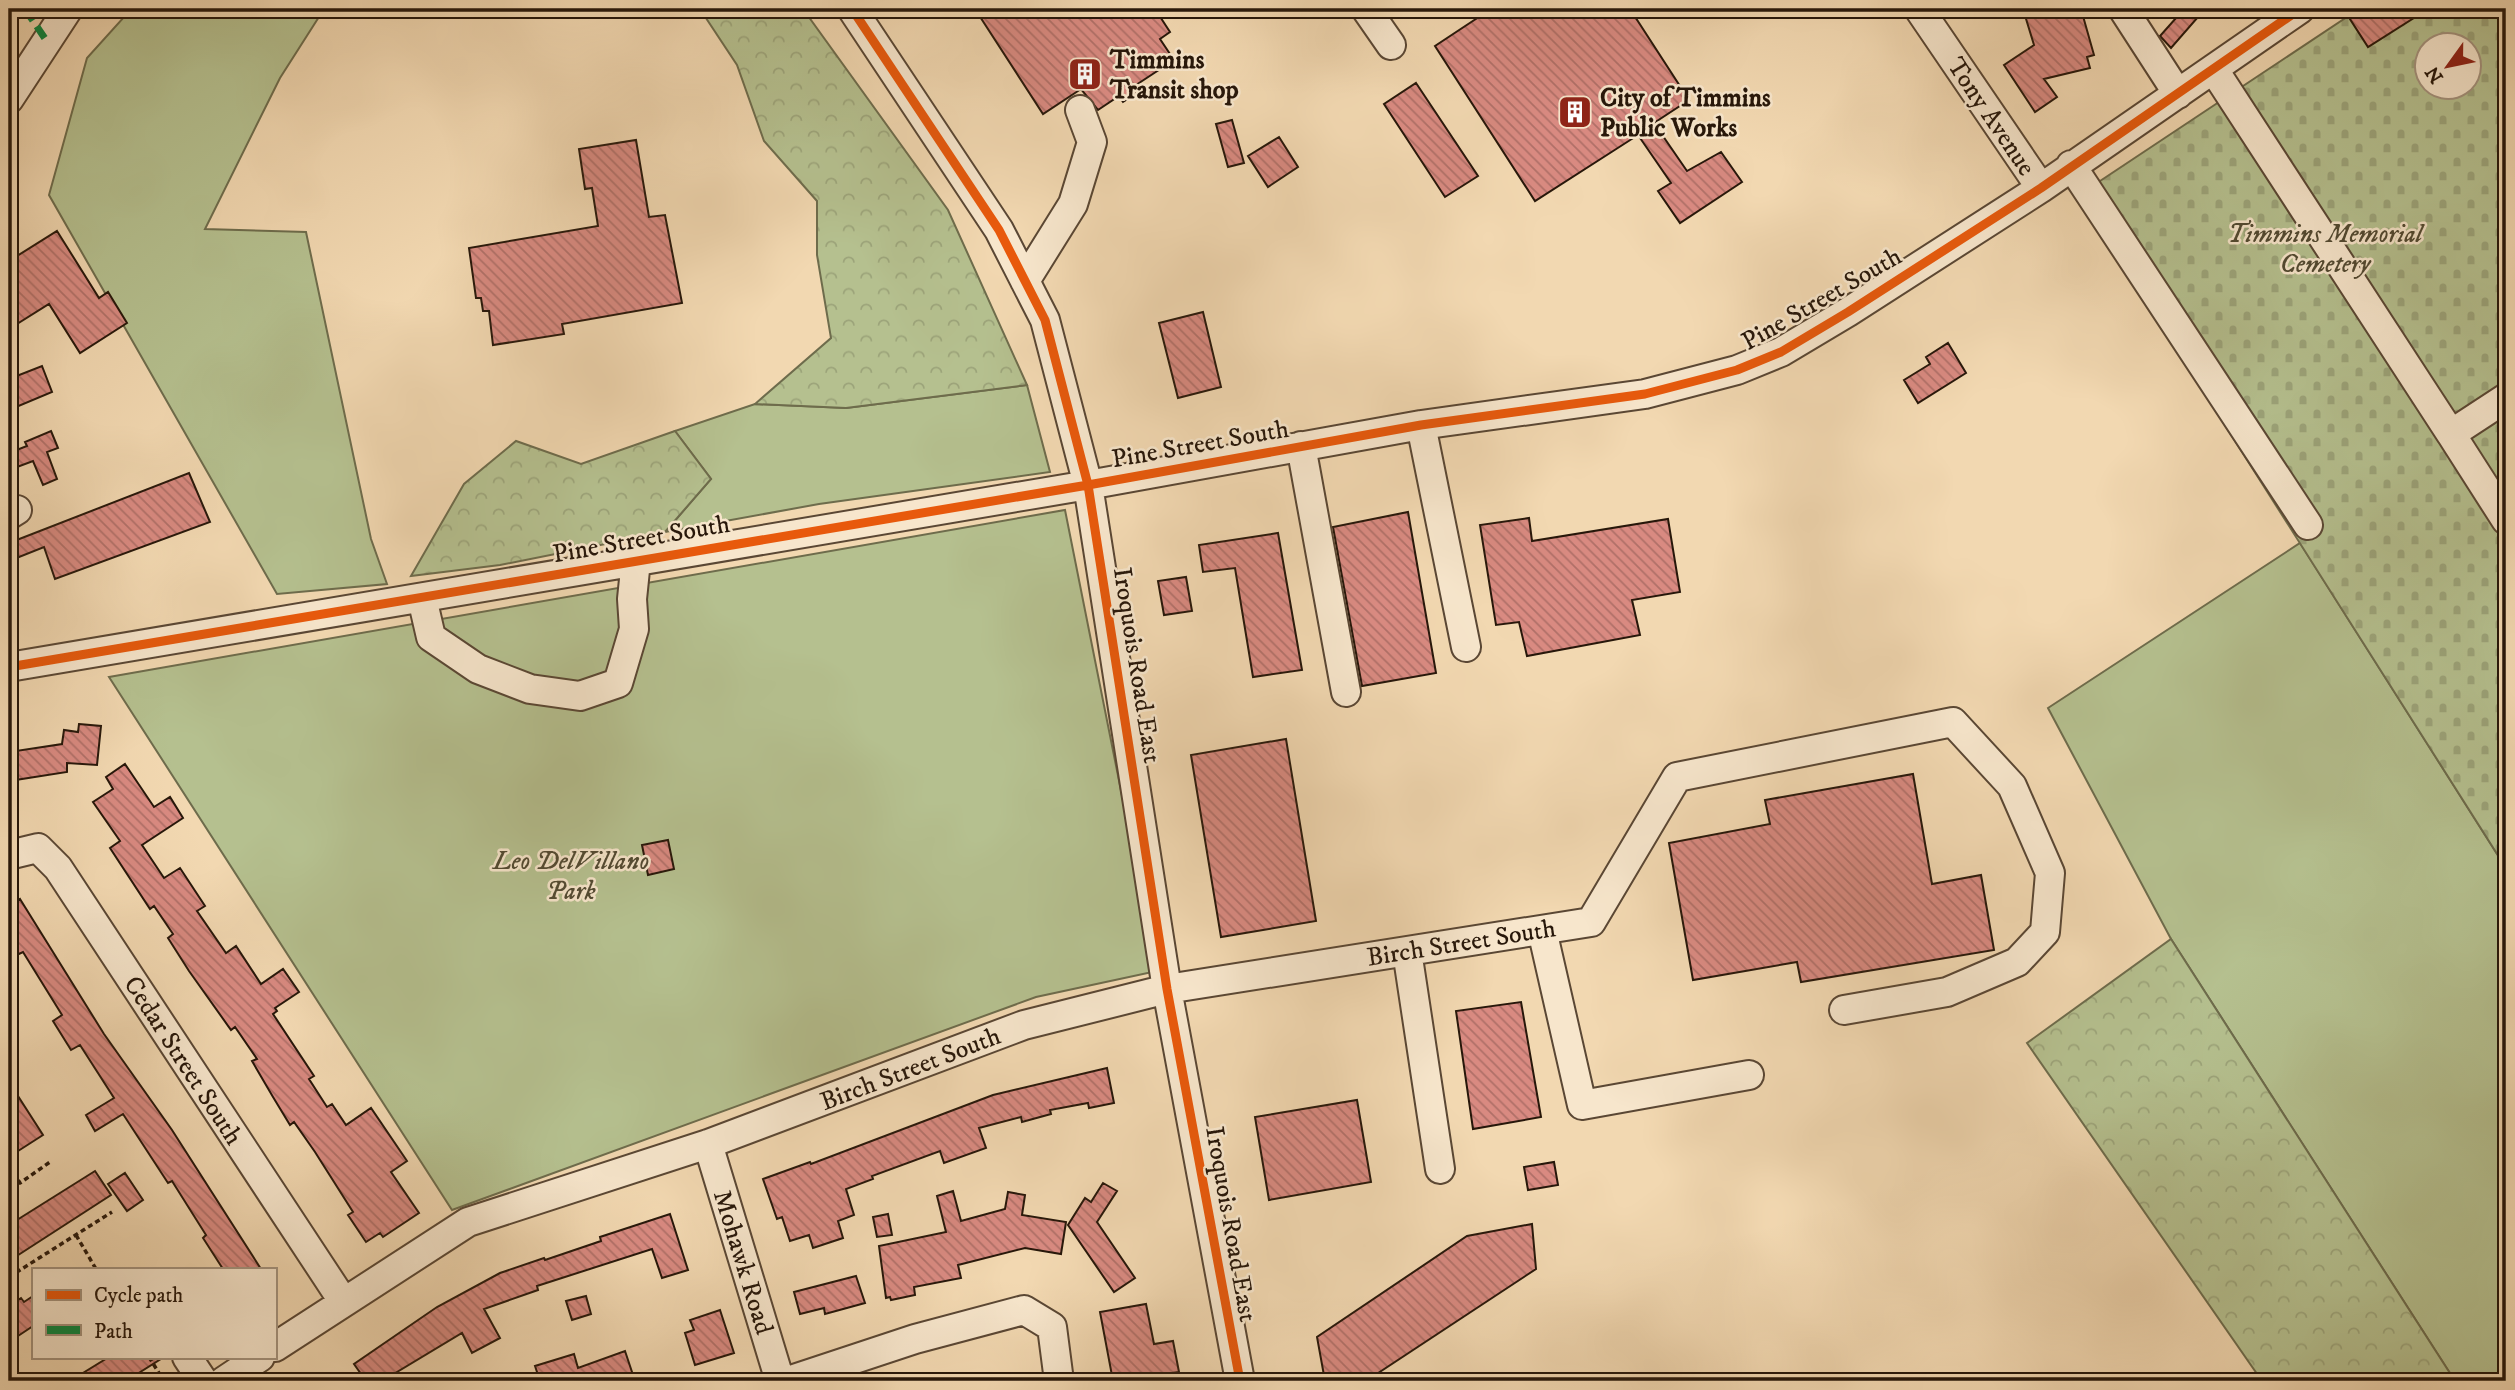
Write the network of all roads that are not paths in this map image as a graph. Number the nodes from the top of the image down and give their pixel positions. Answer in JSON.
{"nodes":[{"id":1,"x":68,"y":9,"type":"edge"},
{"id":2,"x":852,"y":9,"type":"edge"},
{"id":3,"x":1366,"y":9,"type":"edge"},
{"id":4,"x":1920,"y":9,"type":"edge"},
{"id":5,"x":2123,"y":9,"type":"edge"},
{"id":6,"x":2300,"y":9,"type":"edge"},
{"id":7,"x":1391,"y":45,"type":"dead end"},
{"id":8,"x":2214,"y":70,"type":"junction"},
{"id":9,"x":2178,"y":94,"type":"junction"},
{"id":10,"x":9,"y":99,"type":"edge"},
{"id":11,"x":1080,"y":110,"type":"dead end"},
{"id":12,"x":2071,"y":164,"type":"junction"},
{"id":13,"x":2040,"y":188,"type":"junction"},
{"id":14,"x":1026,"y":281,"type":"junction"},
{"id":15,"x":2506,"y":398,"type":"edge"},
{"id":16,"x":1421,"y":425,"type":"junction"},
{"id":17,"x":2451,"y":434,"type":"junction"},
{"id":18,"x":1301,"y":446,"type":"junction"},
{"id":19,"x":1088,"y":485,"type":"junction"},
{"id":20,"x":2506,"y":520,"type":"edge"},
{"id":21,"x":2308,"y":525,"type":"dead end"},
{"id":22,"x":636,"y":560,"type":"junction"},
{"id":23,"x":422,"y":598,"type":"junction"},
{"id":24,"x":1466,"y":647,"type":"dead end"},
{"id":25,"x":9,"y":667,"type":"edge"},
{"id":26,"x":1346,"y":692,"type":"dead end"},
{"id":27,"x":9,"y":855,"type":"edge"},
{"id":28,"x":1542,"y":930,"type":"junction"},
{"id":29,"x":1407,"y":951,"type":"junction"},
{"id":30,"x":1167,"y":989,"type":"junction"},
{"id":31,"x":1844,"y":1010,"type":"dead end"},
{"id":32,"x":1749,"y":1075,"type":"dead end"},
{"id":33,"x":708,"y":1144,"type":"junction"},
{"id":34,"x":1440,"y":1169,"type":"dead end"},
{"id":35,"x":343,"y":1301,"type":"junction"},
{"id":36,"x":276,"y":1346,"type":"edge"},
{"id":37,"x":188,"y":1358,"type":"edge"},
{"id":38,"x":258,"y":1358,"type":"edge"},
{"id":39,"x":203,"y":1381,"type":"edge"},
{"id":40,"x":224,"y":1381,"type":"edge"},
{"id":41,"x":780,"y":1381,"type":"edge"},
{"id":42,"x":788,"y":1381,"type":"edge"},
{"id":43,"x":1059,"y":1381,"type":"edge"},
{"id":44,"x":1240,"y":1381,"type":"edge"}],
"edges":[{"from":1,"to":10,"type":"street"},
{"from":2,"to":14,"type":"street","name":"Iroquois Road East"},
{"from":3,"to":7,"type":"street"},
{"from":4,"to":13,"type":"street","name":"Tony Avenue"},
{"from":5,"to":9,"type":"street"},
{"from":6,"to":8,"type":"street","name":"Pine Street South"},
{"from":8,"to":9,"type":"street","name":"Pine Street South"},
{"from":8,"to":17,"type":"street"},
{"from":9,"to":12,"type":"street","name":"Pine Street South"},
{"from":11,"to":14,"type":"street"},
{"from":12,"to":13,"type":"street","name":"Pine Street South"},
{"from":12,"to":21,"type":"street"},
{"from":13,"to":16,"type":"street","name":"Pine Street South"},
{"from":14,"to":19,"type":"street","name":"Iroquois Road East"},
{"from":15,"to":17,"type":"street"},
{"from":16,"to":18,"type":"street","name":"Pine Street South"},
{"from":16,"to":24,"type":"street"},
{"from":17,"to":20,"type":"street"},
{"from":18,"to":19,"type":"street","name":"Pine Street South"},
{"from":18,"to":26,"type":"street"},
{"from":19,"to":22,"type":"street","name":"Pine Street South"},
{"from":19,"to":30,"type":"street","name":"Iroquois Road East"},
{"from":22,"to":23,"type":"street","name":"Pine Street South"},
{"from":22,"to":23,"type":"street"},
{"from":23,"to":25,"type":"street","name":"Pine Street South"},
{"from":27,"to":35,"type":"street","name":"Cedar Street South"},
{"from":28,"to":29,"type":"street","name":"Birch Street South"},
{"from":28,"to":31,"type":"street","name":"Birch Street South"},
{"from":28,"to":32,"type":"street"},
{"from":29,"to":30,"type":"street","name":"Birch Street South"},
{"from":29,"to":34,"type":"street"},
{"from":30,"to":33,"type":"street","name":"Birch Street South"},
{"from":30,"to":44,"type":"street","name":"Iroquois Road East"},
{"from":33,"to":35,"type":"street","name":"Birch Street South"},
{"from":33,"to":41,"type":"street","name":"Mohawk Road"},
{"from":35,"to":36,"type":"street","name":"Birch Street South"},
{"from":37,"to":39,"type":"street"},
{"from":38,"to":40,"type":"street"},
{"from":42,"to":43,"type":"street"}]}
